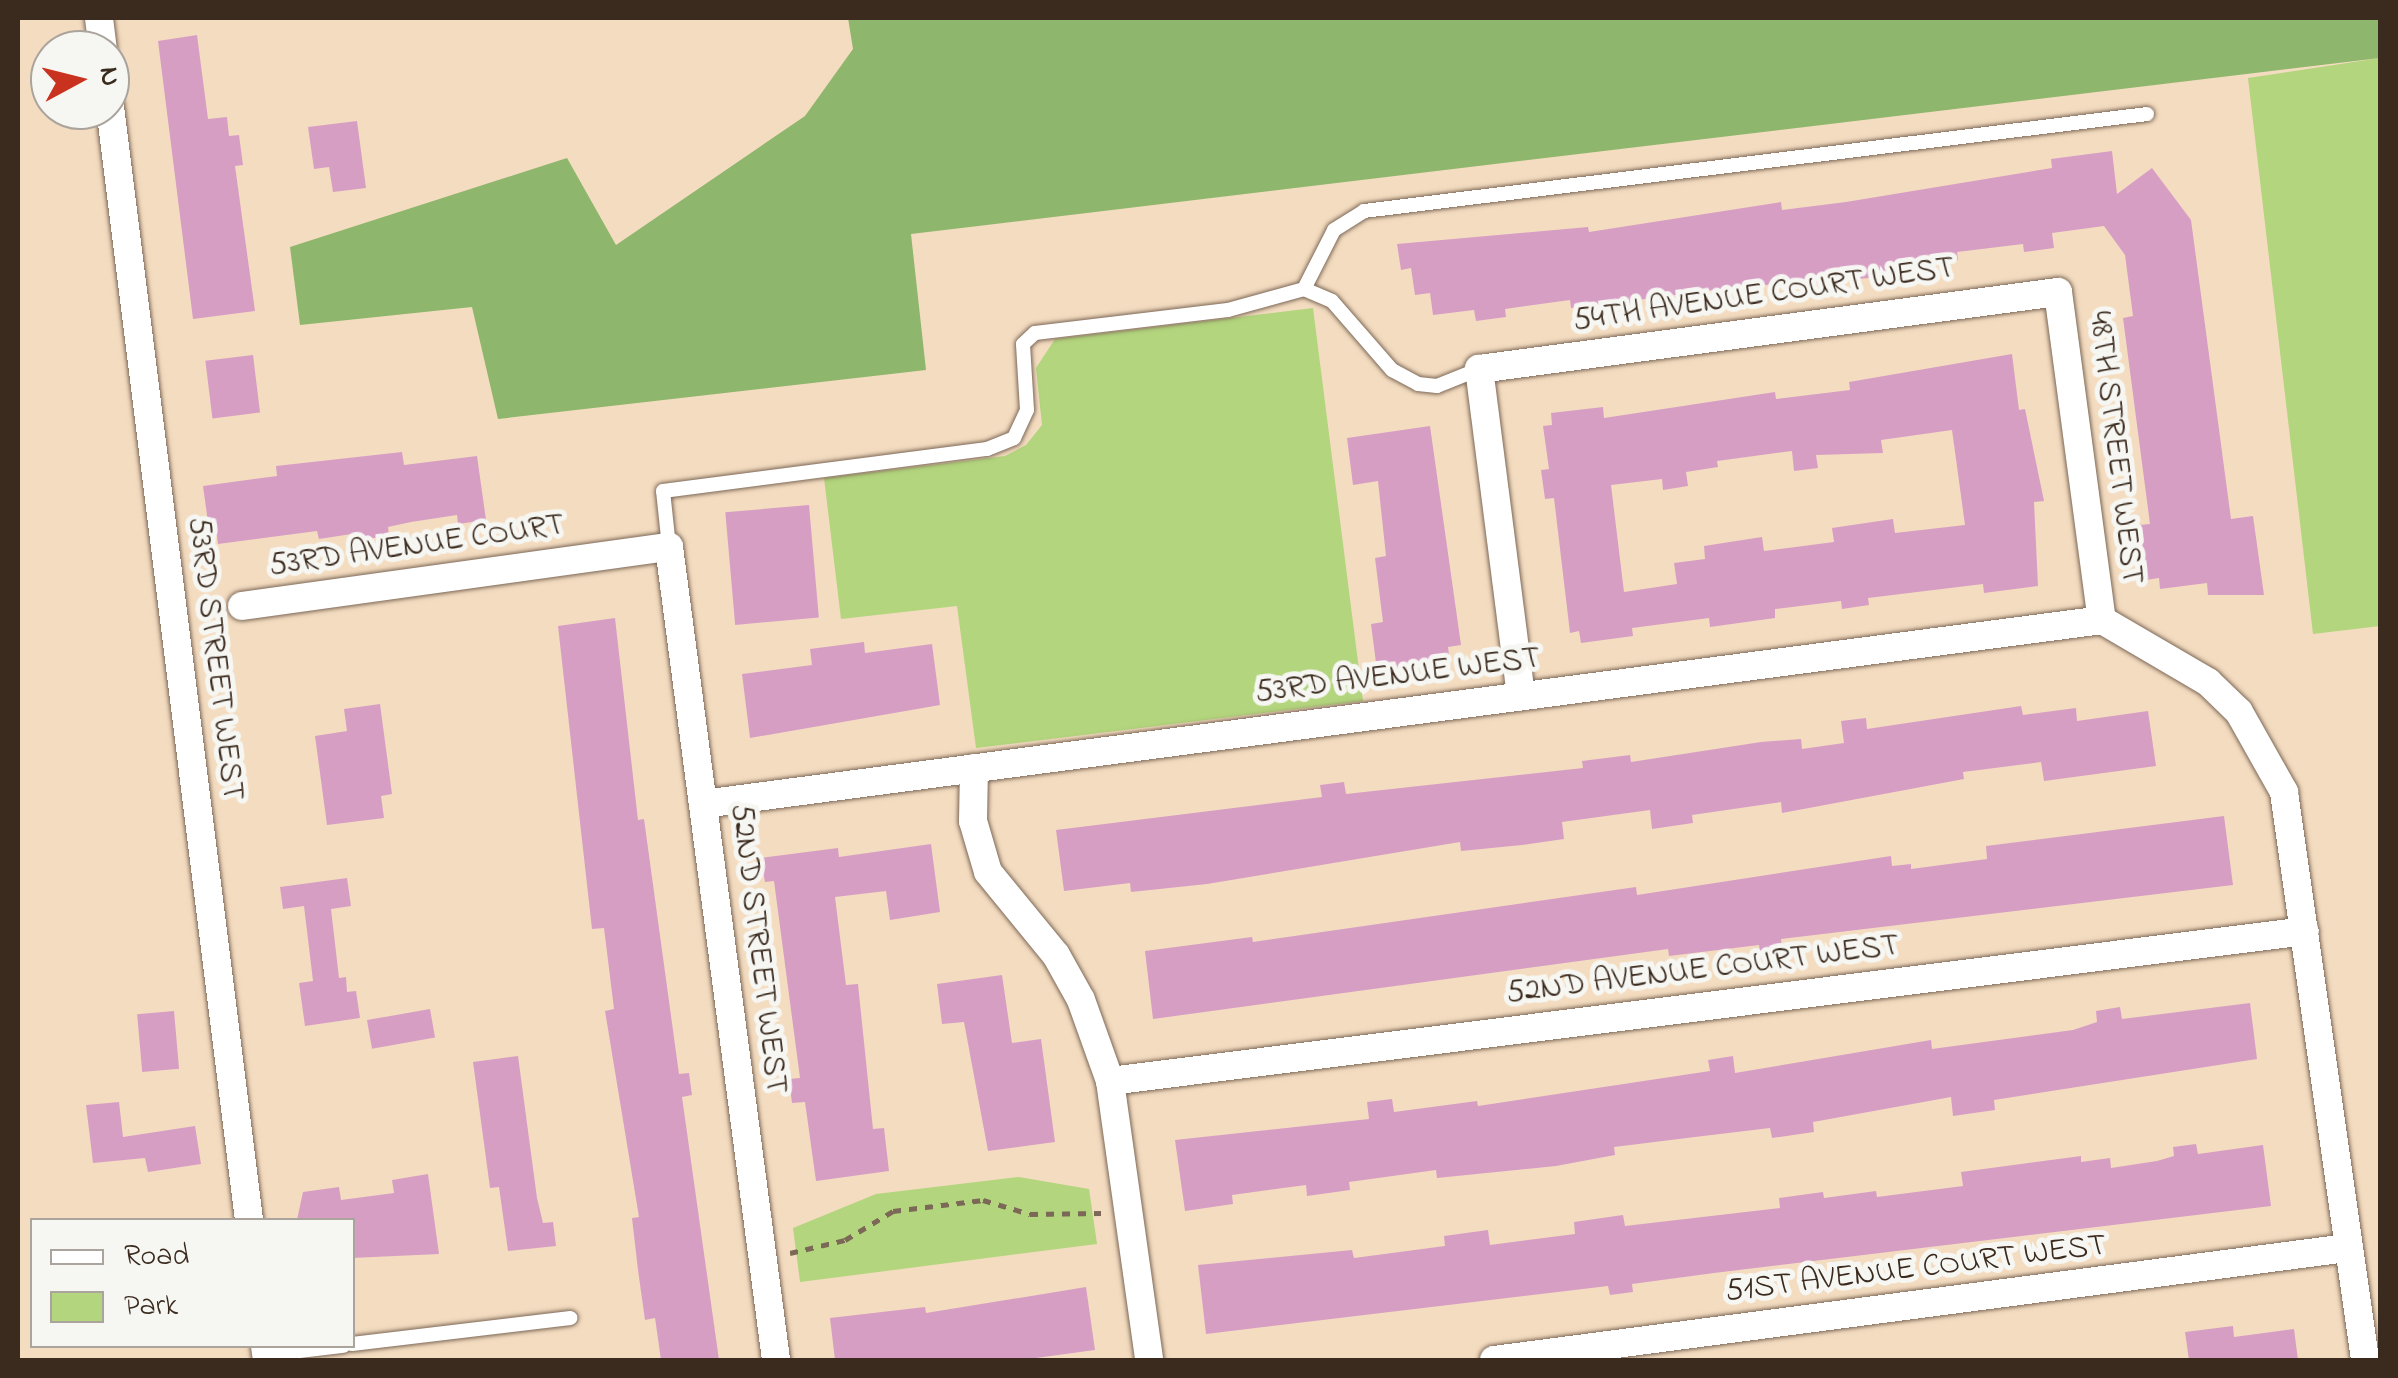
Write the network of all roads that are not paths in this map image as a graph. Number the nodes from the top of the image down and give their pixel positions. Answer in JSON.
{"nodes":[{"id":1,"x":2148,"y":114,"type":"dead end"},
{"id":2,"x":113,"y":130,"type":"edge"},
{"id":3,"x":1304,"y":289,"type":"junction"},
{"id":4,"x":2058,"y":292,"type":"joint"},
{"id":5,"x":1479,"y":368,"type":"junction"},
{"id":6,"x":670,"y":547,"type":"junction"},
{"id":7,"x":242,"y":606,"type":"dead end"},
{"id":8,"x":2102,"y":620,"type":"junction"},
{"id":9,"x":1522,"y":696,"type":"junction"},
{"id":10,"x":974,"y":768,"type":"junction"},
{"id":11,"x":703,"y":804,"type":"junction"},
{"id":12,"x":2305,"y":932,"type":"junction"},
{"id":13,"x":1110,"y":1080,"type":"junction"},
{"id":14,"x":249,"y":1218,"type":"edge"},
{"id":15,"x":2347,"y":1248,"type":"junction"},
{"id":16,"x":570,"y":1318,"type":"dead end"},
{"id":17,"x":355,"y":1344,"type":"edge"},
{"id":18,"x":323,"y":1348,"type":"edge"},
{"id":19,"x":266,"y":1354,"type":"edge"},
{"id":20,"x":776,"y":1360,"type":"edge"},
{"id":21,"x":1149,"y":1360,"type":"edge"},
{"id":22,"x":1494,"y":1360,"type":"edge"},
{"id":23,"x":2365,"y":1360,"type":"edge"}],
"edges":[{"from":1,"to":3,"type":"lane"},
{"from":2,"to":14,"type":"street","name":"53RD STREET WEST"},
{"from":3,"to":5,"type":"lane"},
{"from":3,"to":6,"type":"lane"},
{"from":4,"to":5,"type":"street","name":"54TH AVENUE COURT WEST"},
{"from":4,"to":8,"type":"street","name":"48TH STREET WEST"},
{"from":5,"to":9,"type":"street"},
{"from":6,"to":7,"type":"street","name":"53RD AVENUE COURT"},
{"from":6,"to":11,"type":"street","name":"52ND STREET WEST"},
{"from":8,"to":9,"type":"street","name":"53RD AVENUE WEST"},
{"from":8,"to":12,"type":"street","name":"48TH STREET WEST"},
{"from":9,"to":10,"type":"street","name":"53RD AVENUE WEST"},
{"from":10,"to":11,"type":"street","name":"53RD AVENUE WEST"},
{"from":10,"to":13,"type":"street"},
{"from":11,"to":20,"type":"street","name":"52ND STREET WEST"},
{"from":12,"to":13,"type":"street","name":"52ND AVENUE COURT WEST"},
{"from":12,"to":15,"type":"street","name":"48TH STREET WEST"},
{"from":13,"to":21,"type":"street"},
{"from":15,"to":22,"type":"street","name":"51ST AVENUE COURT WEST"},
{"from":15,"to":23,"type":"street","name":"48TH STREET WEST"},
{"from":16,"to":17,"type":"lane"},
{"from":18,"to":19,"type":"lane"}]}
